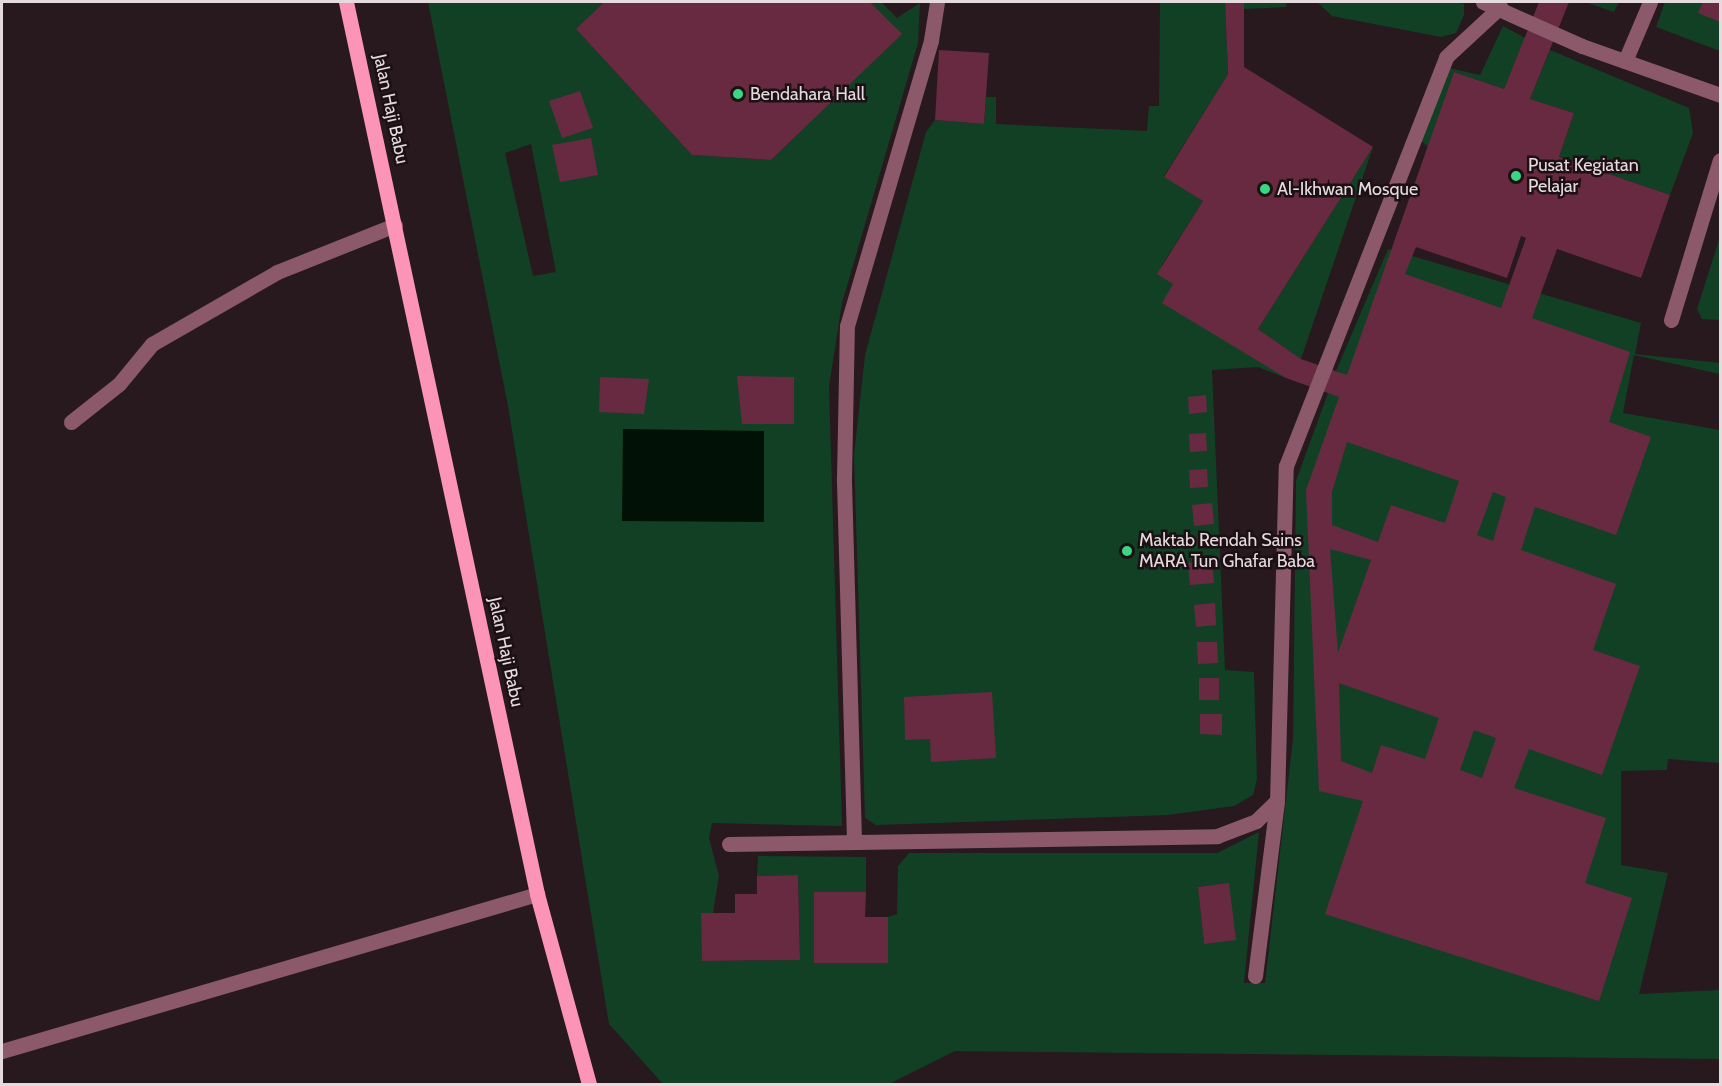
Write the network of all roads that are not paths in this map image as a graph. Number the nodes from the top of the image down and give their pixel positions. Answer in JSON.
{"nodes":[{"id":1,"x":346,"y":2,"type":"edge"},
{"id":2,"x":936,"y":2,"type":"edge"},
{"id":3,"x":1483,"y":2,"type":"edge"},
{"id":4,"x":1650,"y":2,"type":"edge"},
{"id":5,"x":1500,"y":7,"type":"junction"},
{"id":6,"x":1625,"y":61,"type":"junction"},
{"id":7,"x":1720,"y":95,"type":"edge"},
{"id":8,"x":1720,"y":160,"type":"edge"},
{"id":9,"x":395,"y":225,"type":"junction"},
{"id":10,"x":1671,"y":320,"type":"dead end"},
{"id":11,"x":71,"y":422,"type":"dead end"},
{"id":12,"x":1277,"y":801,"type":"junction"},
{"id":13,"x":854,"y":840,"type":"junction"},
{"id":14,"x":729,"y":844,"type":"dead end"},
{"id":15,"x":537,"y":894,"type":"junction"},
{"id":16,"x":1255,"y":976,"type":"dead end"},
{"id":17,"x":2,"y":1051,"type":"edge"},
{"id":18,"x":589,"y":1084,"type":"edge"}],
"edges":[{"from":1,"to":9,"type":"main road","name":"Jalan Haji Babu"},
{"from":2,"to":13,"type":"street"},
{"from":3,"to":5,"type":"street"},
{"from":4,"to":6,"type":"street"},
{"from":5,"to":6,"type":"street"},
{"from":5,"to":12,"type":"street"},
{"from":6,"to":7,"type":"street"},
{"from":8,"to":10,"type":"street"},
{"from":9,"to":11,"type":"street"},
{"from":9,"to":15,"type":"main road","name":"Jalan Haji Babu"},
{"from":12,"to":13,"type":"street"},
{"from":12,"to":16,"type":"street"},
{"from":13,"to":14,"type":"street"},
{"from":15,"to":17,"type":"street"},
{"from":15,"to":18,"type":"main road","name":"Jalan Haji Babu"}]}
